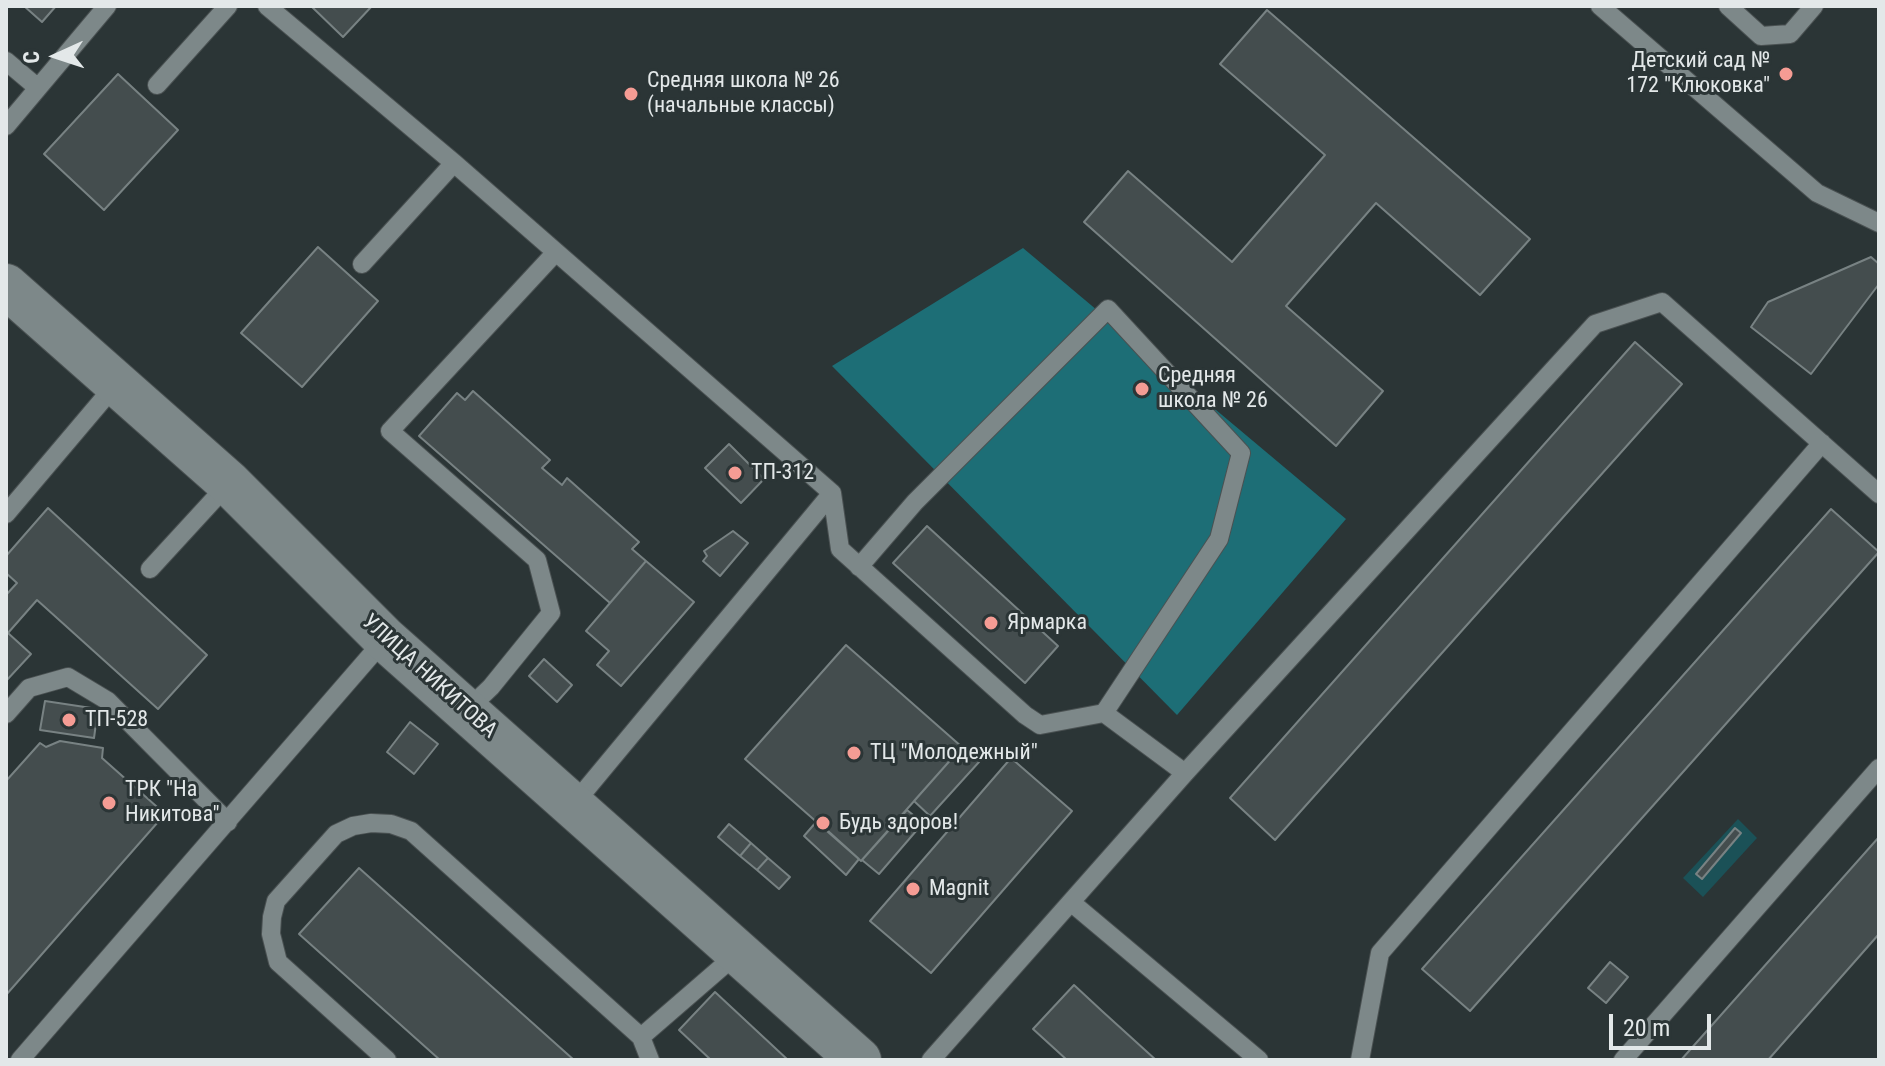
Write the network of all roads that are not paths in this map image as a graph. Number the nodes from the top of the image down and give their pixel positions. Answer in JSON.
{"nodes":[{"id":1,"x":107,"y":6,"type":"edge"},
{"id":2,"x":228,"y":6,"type":"edge"},
{"id":3,"x":267,"y":6,"type":"edge"},
{"id":4,"x":1600,"y":6,"type":"edge"},
{"id":5,"x":1728,"y":6,"type":"edge"},
{"id":6,"x":1814,"y":6,"type":"edge"},
{"id":7,"x":6,"y":61,"type":"edge"},
{"id":8,"x":157,"y":85,"type":"dead end"},
{"id":9,"x":38,"y":88,"type":"junction"},
{"id":10,"x":6,"y":126,"type":"edge"},
{"id":11,"x":454,"y":163,"type":"junction"},
{"id":12,"x":1879,"y":223,"type":"edge"},
{"id":13,"x":556,"y":252,"type":"junction"},
{"id":14,"x":362,"y":264,"type":"dead end"},
{"id":15,"x":6,"y":286,"type":"edge"},
{"id":16,"x":116,"y":384,"type":"junction"},
{"id":17,"x":1822,"y":443,"type":"junction"},
{"id":18,"x":229,"y":483,"type":"junction"},
{"id":19,"x":832,"y":493,"type":"junction"},
{"id":20,"x":1879,"y":494,"type":"edge"},
{"id":21,"x":6,"y":514,"type":"edge"},
{"id":22,"x":859,"y":567,"type":"junction"},
{"id":23,"x":150,"y":569,"type":"dead end"},
{"id":24,"x":385,"y":639,"type":"junction"},
{"id":25,"x":466,"y":711,"type":"junction"},
{"id":26,"x":1104,"y":713,"type":"junction"},
{"id":27,"x":6,"y":714,"type":"edge"},
{"id":28,"x":1879,"y":768,"type":"edge"},
{"id":29,"x":1185,"y":773,"type":"junction"},
{"id":30,"x":573,"y":805,"type":"junction"},
{"id":31,"x":228,"y":822,"type":"junction"},
{"id":32,"x":1072,"y":903,"type":"junction"},
{"id":33,"x":738,"y":953,"type":"junction"},
{"id":34,"x":641,"y":1037,"type":"junction"},
{"id":35,"x":20,"y":1060,"type":"edge"},
{"id":36,"x":387,"y":1060,"type":"edge"},
{"id":37,"x":650,"y":1060,"type":"edge"},
{"id":38,"x":859,"y":1060,"type":"edge"},
{"id":39,"x":931,"y":1060,"type":"edge"},
{"id":40,"x":1259,"y":1060,"type":"edge"},
{"id":41,"x":1360,"y":1060,"type":"edge"},
{"id":42,"x":1623,"y":1060,"type":"edge"}],
"edges":[{"from":1,"to":9,"type":"lane"},
{"from":2,"to":8,"type":"lane"},
{"from":3,"to":11,"type":"lane"},
{"from":4,"to":12,"type":"lane"},
{"from":5,"to":6,"type":"lane"},
{"from":7,"to":9,"type":"lane"},
{"from":9,"to":10,"type":"lane"},
{"from":11,"to":13,"type":"lane"},
{"from":11,"to":14,"type":"lane"},
{"from":13,"to":19,"type":"lane"},
{"from":13,"to":25,"type":"lane"},
{"from":15,"to":16,"type":"street","name":"УЛИЦА НИКИТОВА"},
{"from":16,"to":18,"type":"street","name":"УЛИЦА НИКИТОВА"},
{"from":16,"to":21,"type":"lane"},
{"from":17,"to":20,"type":"lane"},
{"from":17,"to":29,"type":"lane"},
{"from":17,"to":41,"type":"lane"},
{"from":18,"to":23,"type":"lane"},
{"from":18,"to":24,"type":"street","name":"УЛИЦА НИКИТОВА"},
{"from":19,"to":22,"type":"lane"},
{"from":19,"to":30,"type":"lane"},
{"from":22,"to":26,"type":"lane"},
{"from":22,"to":26,"type":"lane"},
{"from":24,"to":25,"type":"street","name":"УЛИЦА НИКИТОВА"},
{"from":24,"to":31,"type":"lane"},
{"from":25,"to":30,"type":"street","name":"УЛИЦА НИКИТОВА"},
{"from":26,"to":29,"type":"lane"},
{"from":27,"to":31,"type":"lane"},
{"from":28,"to":42,"type":"lane"},
{"from":29,"to":32,"type":"lane"},
{"from":30,"to":33,"type":"street","name":"УЛИЦА НИКИТОВА"},
{"from":31,"to":35,"type":"lane"},
{"from":32,"to":39,"type":"lane"},
{"from":32,"to":40,"type":"lane"},
{"from":33,"to":34,"type":"lane"},
{"from":33,"to":38,"type":"street","name":"УЛИЦА НИКИТОВА"},
{"from":34,"to":36,"type":"lane"},
{"from":34,"to":37,"type":"lane"}]}
